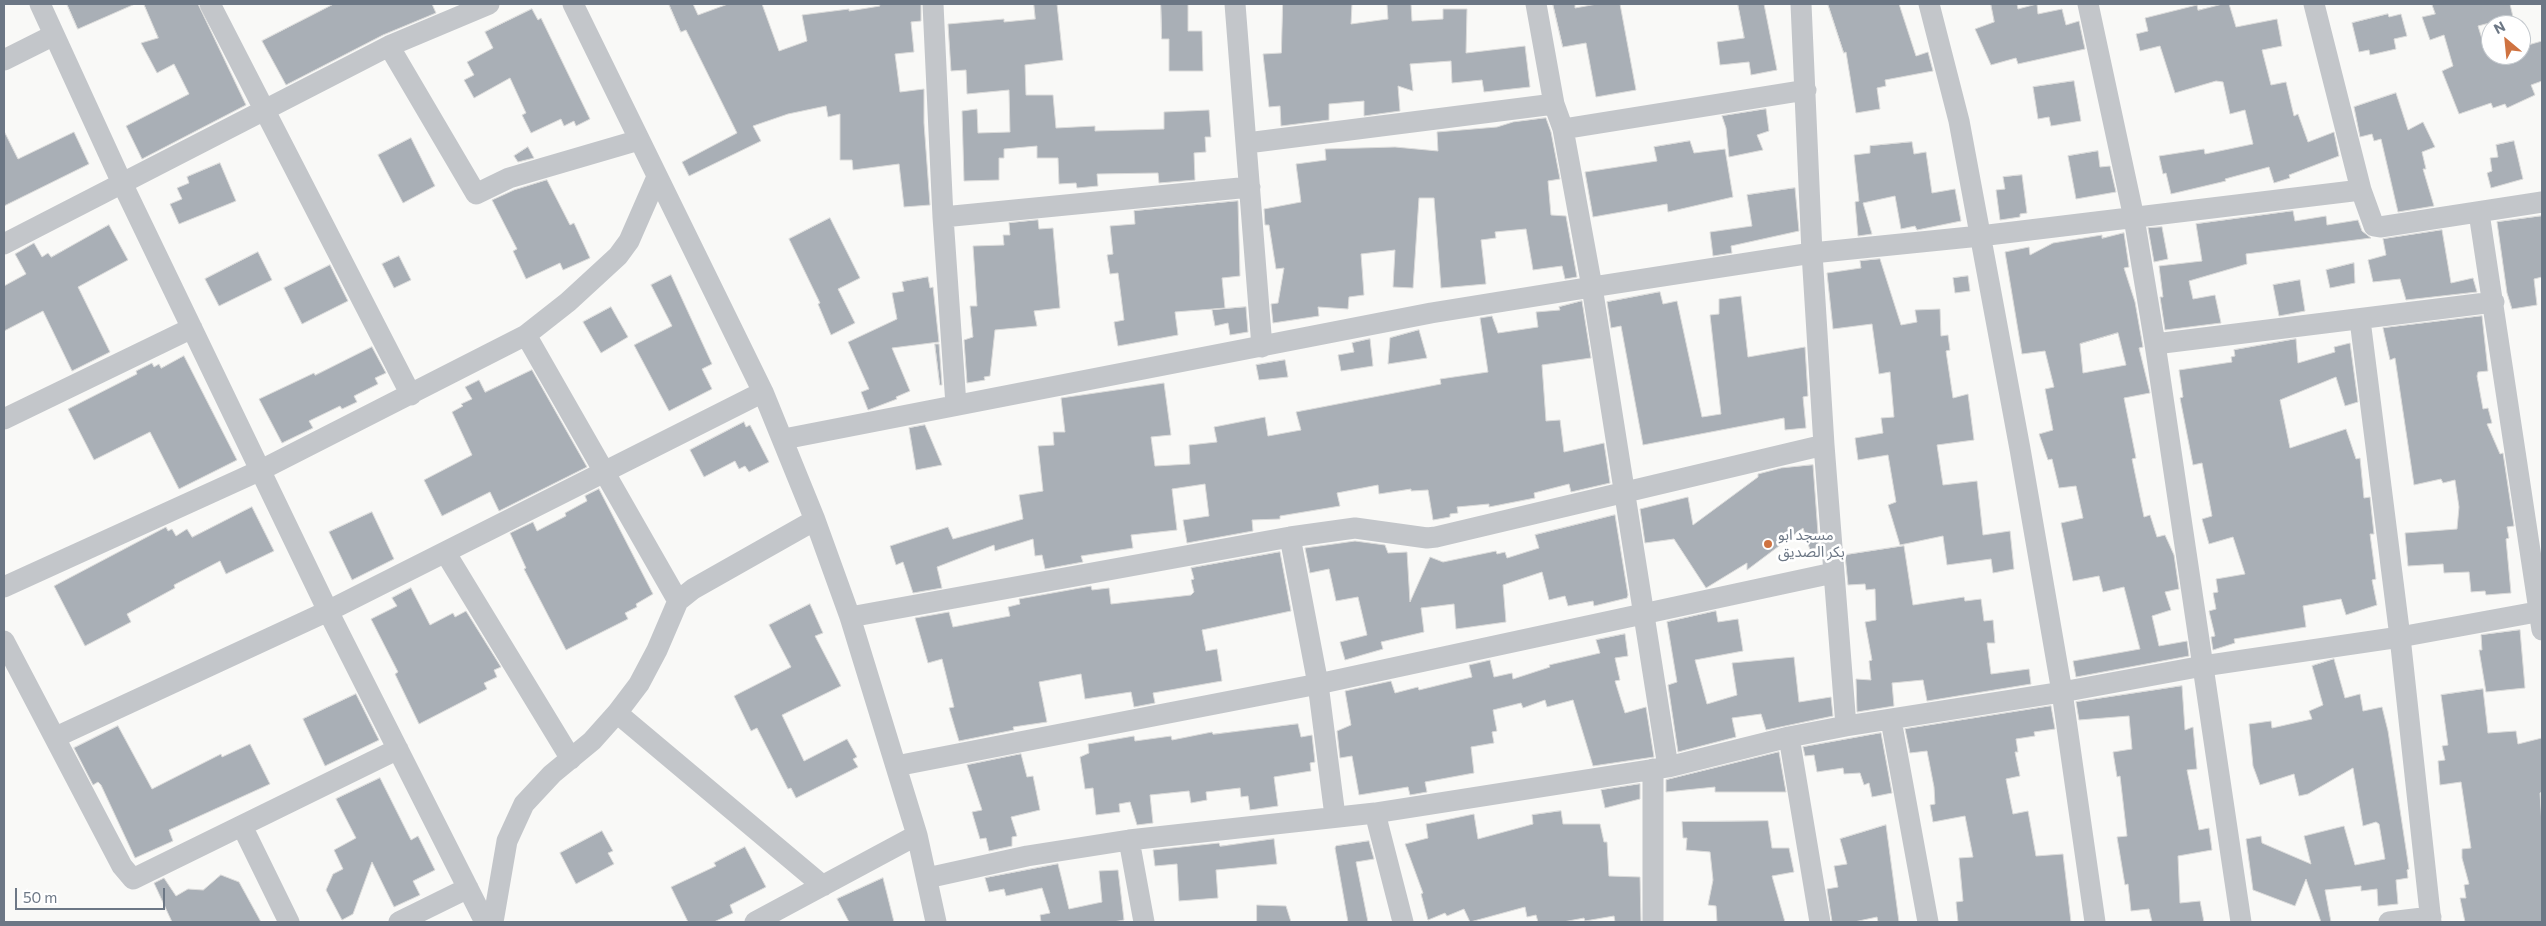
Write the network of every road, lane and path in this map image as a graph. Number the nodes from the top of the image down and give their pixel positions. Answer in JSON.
{"nodes":[{"id":1,"x":40,"y":4,"type":"edge"},
{"id":2,"x":210,"y":4,"type":"edge"},
{"id":3,"x":489,"y":4,"type":"edge"},
{"id":4,"x":573,"y":4,"type":"edge"},
{"id":5,"x":933,"y":4,"type":"edge"},
{"id":6,"x":1235,"y":4,"type":"edge"},
{"id":7,"x":1536,"y":4,"type":"edge"},
{"id":8,"x":1801,"y":4,"type":"edge"},
{"id":9,"x":1929,"y":4,"type":"edge"},
{"id":10,"x":2088,"y":4,"type":"edge"},
{"id":11,"x":2314,"y":4,"type":"edge"},
{"id":12,"x":54,"y":35,"type":"junction"},
{"id":13,"x":389,"y":46,"type":"junction"},
{"id":14,"x":4,"y":60,"type":"edge"},
{"id":15,"x":1806,"y":90,"type":"junction"},
{"id":16,"x":1554,"y":104,"type":"junction"},
{"id":17,"x":266,"y":110,"type":"junction"},
{"id":18,"x":1563,"y":129,"type":"junction"},
{"id":19,"x":639,"y":140,"type":"junction"},
{"id":20,"x":1247,"y":143,"type":"junction"},
{"id":21,"x":657,"y":177,"type":"junction"},
{"id":22,"x":122,"y":183,"type":"junction"},
{"id":23,"x":1250,"y":186,"type":"junction"},
{"id":24,"x":2362,"y":190,"type":"junction"},
{"id":25,"x":2542,"y":202,"type":"edge"},
{"id":26,"x":2479,"y":212,"type":"junction"},
{"id":27,"x":942,"y":217,"type":"junction"},
{"id":28,"x":2134,"y":218,"type":"junction"},
{"id":29,"x":1980,"y":236,"type":"junction"},
{"id":30,"x":4,"y":244,"type":"edge"},
{"id":31,"x":1812,"y":253,"type":"junction"},
{"id":32,"x":1592,"y":287,"type":"junction"},
{"id":33,"x":2494,"y":302,"type":"junction"},
{"id":34,"x":2360,"y":320,"type":"junction"},
{"id":35,"x":192,"y":328,"type":"junction"},
{"id":36,"x":526,"y":335,"type":"junction"},
{"id":37,"x":2155,"y":344,"type":"junction"},
{"id":38,"x":1262,"y":347,"type":"junction"},
{"id":39,"x":763,"y":392,"type":"junction"},
{"id":40,"x":411,"y":395,"type":"junction"},
{"id":41,"x":956,"y":406,"type":"junction"},
{"id":42,"x":4,"y":419,"type":"edge"},
{"id":43,"x":784,"y":439,"type":"junction"},
{"id":44,"x":1824,"y":445,"type":"junction"},
{"id":45,"x":261,"y":470,"type":"junction"},
{"id":46,"x":604,"y":473,"type":"junction"},
{"id":47,"x":1625,"y":491,"type":"junction"},
{"id":48,"x":816,"y":520,"type":"junction"},
{"id":49,"x":1290,"y":537,"type":"junction"},
{"id":50,"x":445,"y":552,"type":"junction"},
{"id":51,"x":1833,"y":573,"type":"junction"},
{"id":52,"x":4,"y":587,"type":"edge"},
{"id":53,"x":678,"y":601,"type":"junction"},
{"id":54,"x":328,"y":611,"type":"junction"},
{"id":55,"x":1645,"y":614,"type":"junction"},
{"id":56,"x":850,"y":617,"type":"junction"},
{"id":57,"x":2541,"y":617,"type":"edge"},
{"id":58,"x":2400,"y":637,"type":"junction"},
{"id":59,"x":4,"y":641,"type":"edge"},
{"id":60,"x":2203,"y":666,"type":"junction"},
{"id":61,"x":1318,"y":684,"type":"junction"},
{"id":62,"x":2062,"y":692,"type":"junction"},
{"id":63,"x":617,"y":713,"type":"junction"},
{"id":64,"x":1891,"y":720,"type":"junction"},
{"id":65,"x":1846,"y":726,"type":"junction"},
{"id":66,"x":56,"y":737,"type":"junction"},
{"id":67,"x":1789,"y":737,"type":"junction"},
{"id":68,"x":398,"y":749,"type":"junction"},
{"id":69,"x":571,"y":759,"type":"junction"},
{"id":70,"x":896,"y":766,"type":"junction"},
{"id":71,"x":1660,"y":768,"type":"junction"},
{"id":72,"x":1375,"y":812,"type":"junction"},
{"id":73,"x":1335,"y":816,"type":"junction"},
{"id":74,"x":242,"y":826,"type":"junction"},
{"id":75,"x":917,"y":835,"type":"junction"},
{"id":76,"x":1129,"y":840,"type":"junction"},
{"id":77,"x":927,"y":878,"type":"junction"},
{"id":78,"x":823,"y":886,"type":"junction"},
{"id":79,"x":468,"y":888,"type":"junction"},
{"id":80,"x":2431,"y":920,"type":"edge"},
{"id":81,"x":289,"y":922,"type":"edge"},
{"id":82,"x":399,"y":922,"type":"edge"},
{"id":83,"x":486,"y":922,"type":"edge"},
{"id":84,"x":493,"y":922,"type":"edge"},
{"id":85,"x":755,"y":922,"type":"edge"},
{"id":86,"x":936,"y":922,"type":"edge"},
{"id":87,"x":1144,"y":922,"type":"edge"},
{"id":88,"x":1403,"y":922,"type":"edge"},
{"id":89,"x":1653,"y":922,"type":"edge"},
{"id":90,"x":1820,"y":922,"type":"edge"},
{"id":91,"x":1928,"y":922,"type":"edge"},
{"id":92,"x":2095,"y":922,"type":"edge"},
{"id":93,"x":2241,"y":922,"type":"edge"},
{"id":94,"x":2389,"y":922,"type":"edge"}],
"edges":[{"from":1,"to":12,"type":"street"},
{"from":2,"to":17,"type":"street"},
{"from":3,"to":13,"type":"street"},
{"from":4,"to":19,"type":"street"},
{"from":5,"to":27,"type":"street"},
{"from":6,"to":20,"type":"street"},
{"from":7,"to":16,"type":"street"},
{"from":8,"to":15,"type":"street"},
{"from":9,"to":29,"type":"street"},
{"from":10,"to":28,"type":"street"},
{"from":11,"to":24,"type":"street"},
{"from":12,"to":14,"type":"street"},
{"from":12,"to":22,"type":"street"},
{"from":13,"to":17,"type":"street"},
{"from":13,"to":19,"type":"street"},
{"from":15,"to":18,"type":"street"},
{"from":15,"to":31,"type":"street"},
{"from":16,"to":18,"type":"street"},
{"from":16,"to":20,"type":"street"},
{"from":17,"to":22,"type":"street"},
{"from":17,"to":40,"type":"street"},
{"from":18,"to":32,"type":"street"},
{"from":19,"to":21,"type":"street"},
{"from":20,"to":23,"type":"street"},
{"from":21,"to":36,"type":"street"},
{"from":21,"to":39,"type":"street"},
{"from":22,"to":30,"type":"street"},
{"from":22,"to":35,"type":"street"},
{"from":23,"to":27,"type":"street"},
{"from":23,"to":38,"type":"street"},
{"from":24,"to":26,"type":"street"},
{"from":24,"to":28,"type":"street"},
{"from":25,"to":26,"type":"street"},
{"from":26,"to":33,"type":"street"},
{"from":27,"to":41,"type":"street"},
{"from":28,"to":29,"type":"street"},
{"from":28,"to":37,"type":"street"},
{"from":29,"to":31,"type":"street"},
{"from":29,"to":62,"type":"street"},
{"from":31,"to":32,"type":"street"},
{"from":31,"to":44,"type":"street"},
{"from":32,"to":38,"type":"street"},
{"from":32,"to":47,"type":"street"},
{"from":33,"to":34,"type":"street"},
{"from":33,"to":57,"type":"street"},
{"from":34,"to":37,"type":"street"},
{"from":34,"to":58,"type":"street"},
{"from":35,"to":42,"type":"street"},
{"from":35,"to":45,"type":"street"},
{"from":36,"to":40,"type":"street"},
{"from":36,"to":46,"type":"street"},
{"from":37,"to":60,"type":"street"},
{"from":38,"to":41,"type":"street"},
{"from":39,"to":43,"type":"street"},
{"from":39,"to":46,"type":"street"},
{"from":40,"to":45,"type":"street"},
{"from":41,"to":43,"type":"street"},
{"from":43,"to":48,"type":"street"},
{"from":44,"to":47,"type":"street"},
{"from":44,"to":51,"type":"street"},
{"from":45,"to":52,"type":"street"},
{"from":45,"to":54,"type":"street"},
{"from":46,"to":50,"type":"street"},
{"from":46,"to":53,"type":"street"},
{"from":47,"to":49,"type":"street"},
{"from":47,"to":55,"type":"street"},
{"from":48,"to":53,"type":"street"},
{"from":48,"to":56,"type":"street"},
{"from":49,"to":56,"type":"street"},
{"from":49,"to":61,"type":"street"},
{"from":50,"to":54,"type":"street"},
{"from":50,"to":69,"type":"street"},
{"from":51,"to":55,"type":"street"},
{"from":51,"to":65,"type":"street"},
{"from":53,"to":63,"type":"street"},
{"from":54,"to":66,"type":"street"},
{"from":54,"to":68,"type":"street"},
{"from":55,"to":61,"type":"street"},
{"from":55,"to":71,"type":"street"},
{"from":56,"to":70,"type":"street"},
{"from":57,"to":58,"type":"street"},
{"from":58,"to":60,"type":"street"},
{"from":58,"to":80,"type":"street"},
{"from":59,"to":66,"type":"street"},
{"from":60,"to":62,"type":"street"},
{"from":60,"to":93,"type":"street"},
{"from":61,"to":70,"type":"street"},
{"from":61,"to":73,"type":"street"},
{"from":62,"to":64,"type":"street"},
{"from":62,"to":92,"type":"street"},
{"from":63,"to":69,"type":"street"},
{"from":63,"to":78,"type":"street"},
{"from":64,"to":65,"type":"street"},
{"from":64,"to":91,"type":"street"},
{"from":65,"to":67,"type":"street"},
{"from":66,"to":74,"type":"street"},
{"from":67,"to":71,"type":"street"},
{"from":67,"to":90,"type":"street"},
{"from":68,"to":74,"type":"street"},
{"from":68,"to":79,"type":"street"},
{"from":69,"to":84,"type":"street"},
{"from":70,"to":75,"type":"street"},
{"from":71,"to":72,"type":"street"},
{"from":71,"to":89,"type":"street"},
{"from":72,"to":73,"type":"street"},
{"from":72,"to":88,"type":"street"},
{"from":73,"to":76,"type":"street"},
{"from":74,"to":81,"type":"street"},
{"from":75,"to":77,"type":"street"},
{"from":75,"to":78,"type":"street"},
{"from":76,"to":77,"type":"street"},
{"from":76,"to":87,"type":"street"},
{"from":77,"to":86,"type":"street"},
{"from":78,"to":85,"type":"street"},
{"from":79,"to":82,"type":"street"},
{"from":79,"to":83,"type":"street"},
{"from":80,"to":94,"type":"street"}]}
